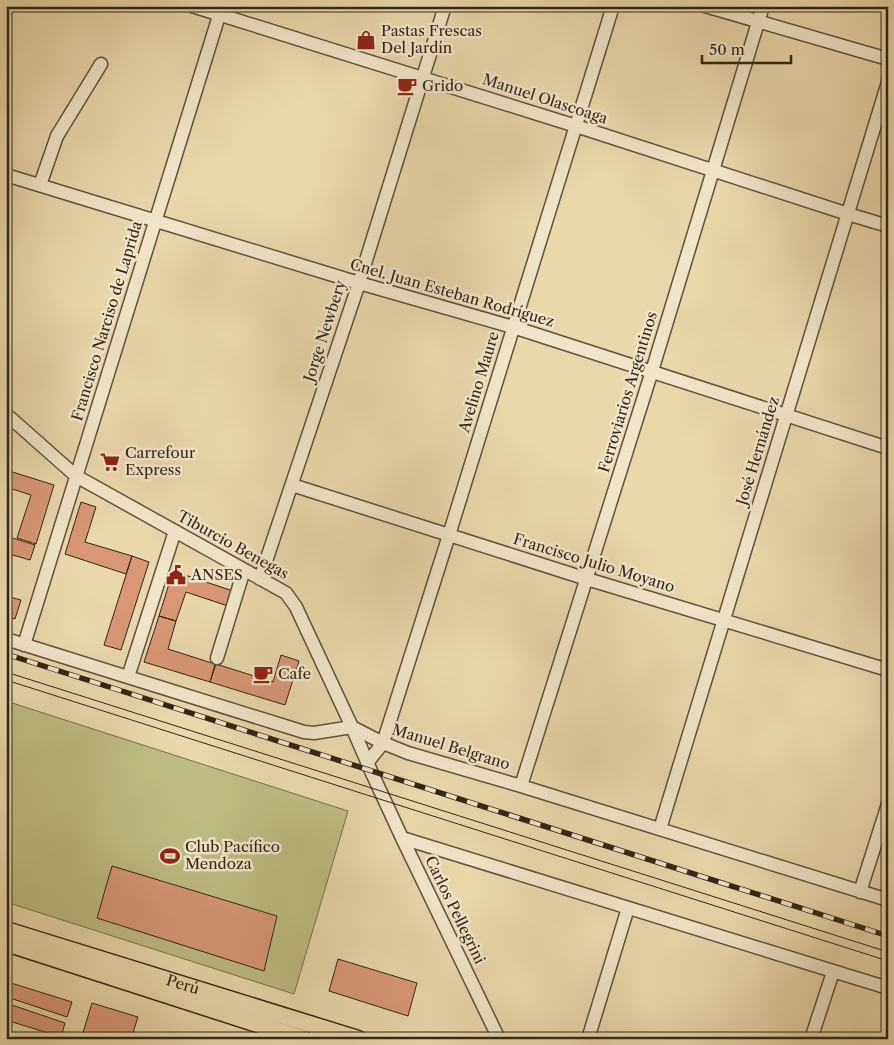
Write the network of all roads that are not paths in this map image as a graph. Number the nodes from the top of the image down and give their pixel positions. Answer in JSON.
{"nodes":[{"id":1,"x":192,"y":6,"type":"edge"},
{"id":2,"x":445,"y":6,"type":"edge"},
{"id":3,"x":613,"y":6,"type":"edge"},
{"id":4,"x":705,"y":6,"type":"edge"},
{"id":5,"x":764,"y":6,"type":"edge"},
{"id":6,"x":220,"y":11,"type":"edge"},
{"id":7,"x":759,"y":22,"type":"junction"},
{"id":8,"x":888,"y":59,"type":"edge"},
{"id":9,"x":101,"y":64,"type":"dead end"},
{"id":10,"x":423,"y":78,"type":"junction"},
{"id":11,"x":888,"y":82,"type":"edge"},
{"id":12,"x":576,"y":126,"type":"junction"},
{"id":13,"x":713,"y":170,"type":"junction"},
{"id":14,"x":6,"y":175,"type":"edge"},
{"id":15,"x":40,"y":185,"type":"junction"},
{"id":16,"x":848,"y":214,"type":"junction"},
{"id":17,"x":154,"y":220,"type":"junction"},
{"id":18,"x":888,"y":226,"type":"edge"},
{"id":19,"x":358,"y":283,"type":"junction"},
{"id":20,"x":513,"y":327,"type":"junction"},
{"id":21,"x":652,"y":371,"type":"junction"},
{"id":22,"x":6,"y":414,"type":"edge"},
{"id":23,"x":786,"y":415,"type":"junction"},
{"id":24,"x":888,"y":448,"type":"edge"},
{"id":25,"x":76,"y":476,"type":"junction"},
{"id":26,"x":292,"y":485,"type":"junction"},
{"id":27,"x":175,"y":531,"type":"junction"},
{"id":28,"x":449,"y":535,"type":"junction"},
{"id":29,"x":244,"y":570,"type":"junction"},
{"id":30,"x":260,"y":579,"type":"junction"},
{"id":31,"x":587,"y":579,"type":"junction"},
{"id":32,"x":724,"y":620,"type":"junction"},
{"id":33,"x":6,"y":640,"type":"edge"},
{"id":34,"x":24,"y":645,"type":"junction"},
{"id":35,"x":217,"y":658,"type":"dead end"},
{"id":36,"x":888,"y":670,"type":"edge"},
{"id":37,"x":128,"y":677,"type":"junction"},
{"id":38,"x":352,"y":727,"type":"junction"},
{"id":39,"x":383,"y":743,"type":"junction"},
{"id":40,"x":367,"y":763,"type":"junction"},
{"id":41,"x":521,"y":786,"type":"junction"},
{"id":42,"x":382,"y":796,"type":"joint"},
{"id":43,"x":888,"y":804,"type":"edge"},
{"id":44,"x":660,"y":829,"type":"junction"},
{"id":45,"x":402,"y":838,"type":"junction"},
{"id":46,"x":860,"y":892,"type":"junction"},
{"id":47,"x":888,"y":900,"type":"edge"},
{"id":48,"x":628,"y":908,"type":"junction"},
{"id":49,"x":6,"y":930,"type":"edge"},
{"id":50,"x":6,"y":943,"type":"edge"},
{"id":51,"x":833,"y":972,"type":"junction"},
{"id":52,"x":888,"y":988,"type":"edge"},
{"id":53,"x":304,"y":1039,"type":"edge"},
{"id":54,"x":358,"y":1039,"type":"edge"},
{"id":55,"x":499,"y":1039,"type":"edge"},
{"id":56,"x":588,"y":1039,"type":"edge"},
{"id":57,"x":811,"y":1039,"type":"edge"}],
"edges":[{"from":1,"to":6,"type":"street","name":"Manuel Olascoaga"},
{"from":2,"to":10,"type":"street","name":"Jorge Newbery"},
{"from":3,"to":12,"type":"street","name":"Avelino Maure"},
{"from":4,"to":7,"type":"street"},
{"from":5,"to":7,"type":"street","name":"Ferroviarios Argentinos"},
{"from":6,"to":10,"type":"street","name":"Manuel Olascoaga"},
{"from":6,"to":17,"type":"street","name":"Francisco Narciso de Laprida"},
{"from":7,"to":8,"type":"street"},
{"from":7,"to":13,"type":"street","name":"Ferroviarios Argentinos"},
{"from":9,"to":15,"type":"street"},
{"from":10,"to":12,"type":"street","name":"Manuel Olascoaga"},
{"from":10,"to":19,"type":"street","name":"Jorge Newbery"},
{"from":11,"to":16,"type":"street","name":"José Hernández"},
{"from":12,"to":13,"type":"street","name":"Manuel Olascoaga"},
{"from":12,"to":20,"type":"street","name":"Avelino Maure"},
{"from":13,"to":16,"type":"street","name":"Manuel Olascoaga"},
{"from":13,"to":21,"type":"street","name":"Ferroviarios Argentinos"},
{"from":14,"to":15,"type":"street","name":"Cnel. Juan Esteban Rodríguez"},
{"from":15,"to":17,"type":"street","name":"Cnel. Juan Esteban Rodríguez"},
{"from":16,"to":18,"type":"street","name":"Manuel Olascoaga"},
{"from":16,"to":23,"type":"street","name":"José Hernández"},
{"from":17,"to":19,"type":"street","name":"Cnel. Juan Esteban Rodríguez"},
{"from":17,"to":25,"type":"street","name":"Francisco Narciso de Laprida"},
{"from":19,"to":20,"type":"street","name":"Cnel. Juan Esteban Rodríguez"},
{"from":19,"to":26,"type":"street","name":"Jorge Newbery"},
{"from":20,"to":21,"type":"street","name":"Cnel. Juan Esteban Rodríguez"},
{"from":20,"to":28,"type":"street","name":"Avelino Maure"},
{"from":21,"to":23,"type":"street","name":"Cnel. Juan Esteban Rodríguez"},
{"from":21,"to":31,"type":"street","name":"Ferroviarios Argentinos"},
{"from":22,"to":25,"type":"street","name":"Tiburcio Benegas"},
{"from":23,"to":24,"type":"street","name":"Cnel. Juan Esteban Rodríguez"},
{"from":23,"to":32,"type":"street","name":"José Hernández"},
{"from":25,"to":27,"type":"street","name":"Tiburcio Benegas"},
{"from":25,"to":34,"type":"street","name":"Francisco Narciso de Laprida"},
{"from":26,"to":28,"type":"street","name":"Francisco Julio Moyano"},
{"from":26,"to":30,"type":"street","name":"Jorge Newbery"},
{"from":27,"to":29,"type":"street","name":"Tiburcio Benegas"},
{"from":27,"to":37,"type":"street"},
{"from":28,"to":31,"type":"street","name":"Francisco Julio Moyano"},
{"from":28,"to":39,"type":"street","name":"Avelino Maure"},
{"from":29,"to":30,"type":"street","name":"Tiburcio Benegas"},
{"from":29,"to":35,"type":"street"},
{"from":30,"to":38,"type":"street","name":"Tiburcio Benegas"},
{"from":31,"to":32,"type":"street","name":"Francisco Julio Moyano"},
{"from":31,"to":41,"type":"street","name":"Ferroviarios Argentinos"},
{"from":32,"to":36,"type":"street","name":"Francisco Julio Moyano"},
{"from":32,"to":44,"type":"street","name":"José Hernández"},
{"from":33,"to":34,"type":"street"},
{"from":34,"to":37,"type":"street"},
{"from":37,"to":38,"type":"street"},
{"from":38,"to":39,"type":"street","name":"Manuel Belgrano"},
{"from":38,"to":40,"type":"street","name":"Tiburcio Benegas"},
{"from":39,"to":40,"type":"street","name":"Avelino Maure"},
{"from":39,"to":41,"type":"street","name":"Manuel Belgrano"},
{"from":40,"to":42,"type":"street","name":"Tiburcio Benegas"},
{"from":41,"to":44,"type":"street","name":"Manuel Belgrano"},
{"from":42,"to":45,"type":"street","name":"Carlos Pellegrini"},
{"from":43,"to":46,"type":"street"},
{"from":44,"to":46,"type":"street","name":"Manuel Belgrano"},
{"from":45,"to":48,"type":"street"},
{"from":45,"to":55,"type":"street","name":"Carlos Pellegrini"},
{"from":46,"to":47,"type":"street","name":"Manuel Belgrano"},
{"from":48,"to":51,"type":"street"},
{"from":48,"to":56,"type":"street"},
{"from":49,"to":54,"type":"main road","name":"Perú"},
{"from":50,"to":53,"type":"main road","name":"Perú"},
{"from":51,"to":52,"type":"street"},
{"from":51,"to":57,"type":"street"}]}
